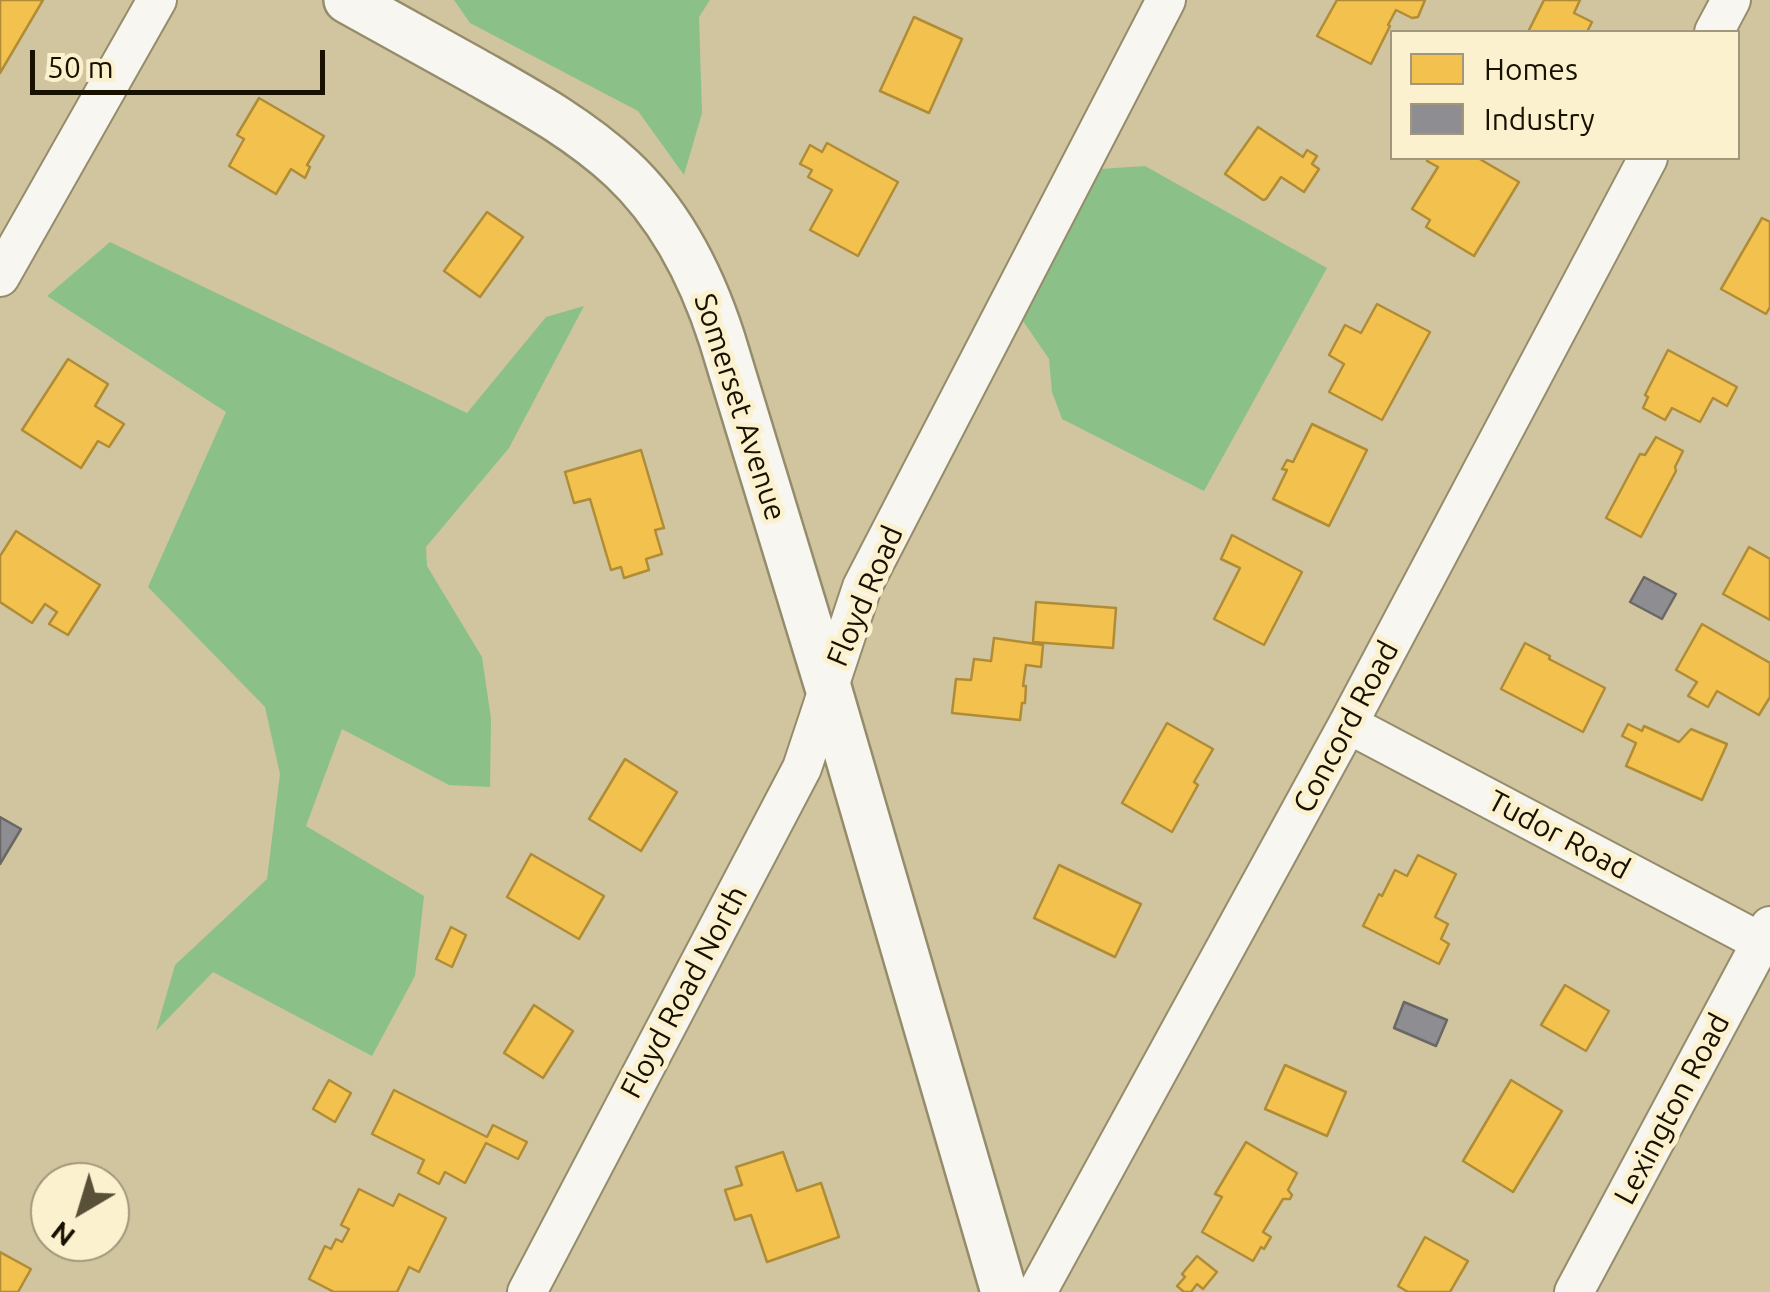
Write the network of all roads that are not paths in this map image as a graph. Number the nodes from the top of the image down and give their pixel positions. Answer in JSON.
{"nodes":[{"id":1,"x":156,"y":0,"type":"edge"},
{"id":2,"x":347,"y":0,"type":"edge"},
{"id":3,"x":1166,"y":0,"type":"edge"},
{"id":4,"x":1731,"y":0,"type":"edge"},
{"id":5,"x":1715,"y":30,"type":"edge"},
{"id":6,"x":1647,"y":160,"type":"edge"},
{"id":7,"x":0,"y":278,"type":"edge"},
{"id":8,"x":828,"y":687,"type":"junction"},
{"id":9,"x":1348,"y":724,"type":"junction"},
{"id":10,"x":1767,"y":938,"type":"edge"},
{"id":11,"x":528,"y":1292,"type":"edge"},
{"id":12,"x":1004,"y":1292,"type":"edge"},
{"id":13,"x":1037,"y":1292,"type":"edge"},
{"id":14,"x":1574,"y":1292,"type":"edge"}],
"edges":[{"from":1,"to":7,"type":"street"},
{"from":2,"to":8,"type":"street","name":"Somerset Avenue"},
{"from":3,"to":8,"type":"street","name":"Floyd Road"},
{"from":4,"to":5,"type":"street"},
{"from":6,"to":9,"type":"street","name":"Concord Road"},
{"from":8,"to":11,"type":"street","name":"Floyd Road North"},
{"from":8,"to":12,"type":"street","name":"Floyd Road"},
{"from":9,"to":10,"type":"street","name":"Tudor Road"},
{"from":9,"to":13,"type":"street","name":"Concord Road"},
{"from":10,"to":14,"type":"street","name":"Lexington Road"}]}
